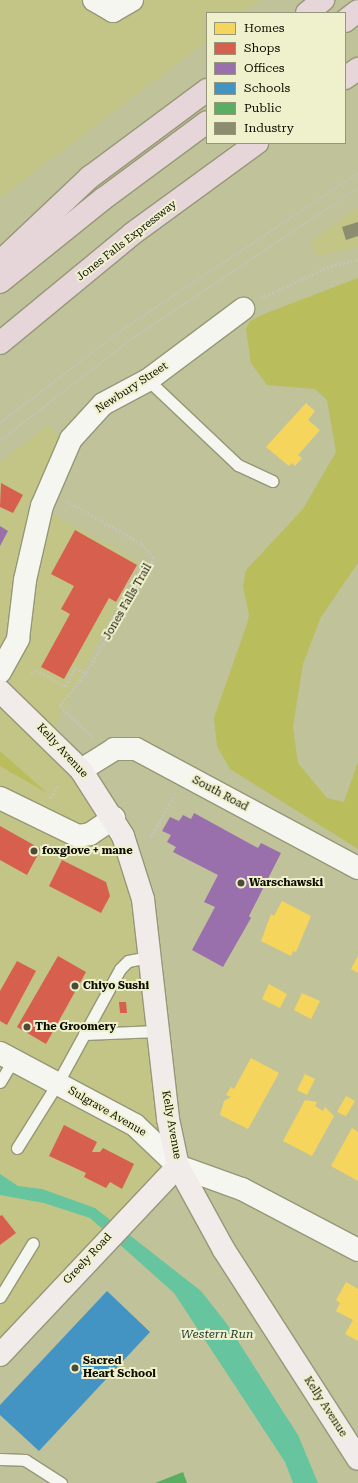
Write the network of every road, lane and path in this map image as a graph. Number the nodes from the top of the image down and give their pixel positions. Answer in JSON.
{"nodes":[{"id":1,"x":94,"y":0,"type":"edge"},
{"id":2,"x":132,"y":0,"type":"edge"},
{"id":3,"x":323,"y":0,"type":"edge"},
{"id":4,"x":308,"y":12,"type":"edge"},
{"id":5,"x":358,"y":12,"type":"edge"},
{"id":6,"x":346,"y":20,"type":"edge"},
{"id":7,"x":358,"y":69,"type":"edge"},
{"id":8,"x":346,"y":77,"type":"edge"},
{"id":9,"x":206,"y":91,"type":"edge"},
{"id":10,"x":206,"y":123,"type":"edge"},
{"id":11,"x":256,"y":144,"type":"edge"},
{"id":12,"x":358,"y":260,"type":"edge"},
{"id":13,"x":0,"y":262,"type":"edge"},
{"id":14,"x":0,"y":282,"type":"edge"},
{"id":15,"x":243,"y":309,"type":"joint"},
{"id":16,"x":0,"y":343,"type":"edge"},
{"id":17,"x":148,"y":380,"type":"junction"},
{"id":18,"x":272,"y":481,"type":"dead end"},
{"id":19,"x":63,"y":499,"type":"dead end"},
{"id":20,"x":0,"y":672,"type":"edge"},
{"id":21,"x":86,"y":673,"type":"junction"},
{"id":22,"x":31,"y":674,"type":"dead end"},
{"id":23,"x":0,"y":691,"type":"edge"},
{"id":24,"x":94,"y":738,"type":"dead end"},
{"id":25,"x":81,"y":770,"type":"junction"},
{"id":26,"x":58,"y":785,"type":"dead end"},
{"id":27,"x":178,"y":788,"type":"dead end"},
{"id":28,"x":0,"y":798,"type":"edge"},
{"id":29,"x":47,"y":803,"type":"dead end"},
{"id":30,"x":114,"y":818,"type":"junction"},
{"id":31,"x":151,"y":837,"type":"dead end"},
{"id":32,"x":358,"y":868,"type":"edge"},
{"id":33,"x":150,"y":957,"type":"junction"},
{"id":34,"x":158,"y":1031,"type":"junction"},
{"id":35,"x":84,"y":1034,"type":"junction"},
{"id":36,"x":6,"y":1056,"type":"edge"},
{"id":37,"x":0,"y":1082,"type":"edge"},
{"id":38,"x":57,"y":1084,"type":"junction"},
{"id":39,"x":17,"y":1148,"type":"dead end"},
{"id":40,"x":178,"y":1166,"type":"junction"},
{"id":41,"x":33,"y":1243,"type":"dead end"},
{"id":42,"x":358,"y":1250,"type":"edge"},
{"id":43,"x":0,"y":1297,"type":"edge"},
{"id":44,"x":2,"y":1347,"type":"edge"},
{"id":45,"x":0,"y":1459,"type":"edge"},
{"id":46,"x":358,"y":1459,"type":"edge"},
{"id":47,"x":61,"y":1483,"type":"edge"}],
"edges":[{"from":1,"to":2,"type":"street"},
{"from":3,"to":4,"type":"highway"},
{"from":5,"to":6,"type":"highway"},
{"from":7,"to":8,"type":"highway"},
{"from":9,"to":13,"type":"highway"},
{"from":10,"to":14,"type":"highway"},
{"from":11,"to":16,"type":"highway","name":"Jones Falls Expressway"},
{"from":12,"to":15,"type":"path"},
{"from":15,"to":17,"type":"street","name":"Newbury Street"},
{"from":17,"to":18,"type":"lane"},
{"from":17,"to":20,"type":"street","name":"Newbury Street"},
{"from":19,"to":21,"type":"path","name":"Jones Falls Trail"},
{"from":21,"to":22,"type":"path"},
{"from":21,"to":24,"type":"path","name":"Jones Falls Trail"},
{"from":23,"to":25,"type":"main road","name":"Kelly Avenue"},
{"from":25,"to":30,"type":"main road","name":"Kelly Avenue"},
{"from":25,"to":32,"type":"street","name":"South Road"},
{"from":26,"to":29,"type":"path"},
{"from":27,"to":31,"type":"path"},
{"from":28,"to":30,"type":"street"},
{"from":30,"to":33,"type":"main road","name":"Kelly Avenue"},
{"from":33,"to":34,"type":"main road","name":"Kelly Avenue"},
{"from":33,"to":35,"type":"lane"},
{"from":34,"to":35,"type":"lane"},
{"from":34,"to":40,"type":"main road","name":"Kelly Avenue"},
{"from":35,"to":38,"type":"lane"},
{"from":36,"to":37,"type":"lane"},
{"from":36,"to":38,"type":"street","name":"Sulgrave Avenue"},
{"from":38,"to":39,"type":"lane"},
{"from":38,"to":40,"type":"street","name":"Sulgrave Avenue"},
{"from":40,"to":42,"type":"street","name":"Sulgrave Avenue"},
{"from":40,"to":44,"type":"main road","name":"Greely Road"},
{"from":40,"to":46,"type":"main road","name":"Kelly Avenue"},
{"from":41,"to":43,"type":"lane"},
{"from":45,"to":47,"type":"lane"}]}
